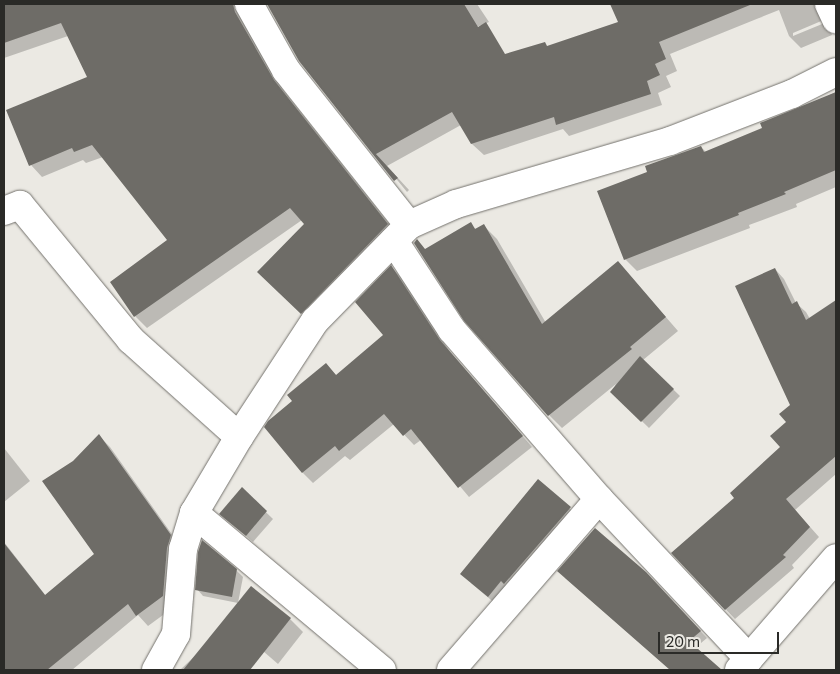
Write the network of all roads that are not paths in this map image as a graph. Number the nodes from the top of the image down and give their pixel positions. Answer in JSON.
{"nodes":[{"id":1,"x":249,"y":4,"type":"edge"},
{"id":2,"x":829,"y":4,"type":"edge"},
{"id":3,"x":836,"y":19,"type":"edge"},
{"id":4,"x":836,"y":72,"type":"edge"},
{"id":5,"x":4,"y":211,"type":"edge"},
{"id":6,"x":401,"y":233,"type":"junction"},
{"id":7,"x":239,"y":436,"type":"junction"},
{"id":8,"x":599,"y":499,"type":"junction"},
{"id":9,"x":194,"y":513,"type":"junction"},
{"id":10,"x":836,"y":558,"type":"edge"},
{"id":11,"x":744,"y":665,"type":"edge"},
{"id":12,"x":156,"y":670,"type":"edge"},
{"id":13,"x":382,"y":670,"type":"edge"},
{"id":14,"x":451,"y":670,"type":"edge"}],
"edges":[{"from":1,"to":6,"type":"street"},
{"from":2,"to":3,"type":"street"},
{"from":4,"to":6,"type":"street"},
{"from":5,"to":7,"type":"street"},
{"from":6,"to":7,"type":"street"},
{"from":6,"to":8,"type":"street"},
{"from":7,"to":9,"type":"street"},
{"from":8,"to":11,"type":"street"},
{"from":8,"to":14,"type":"street"},
{"from":9,"to":12,"type":"street"},
{"from":9,"to":13,"type":"street"},
{"from":10,"to":11,"type":"street"}]}
